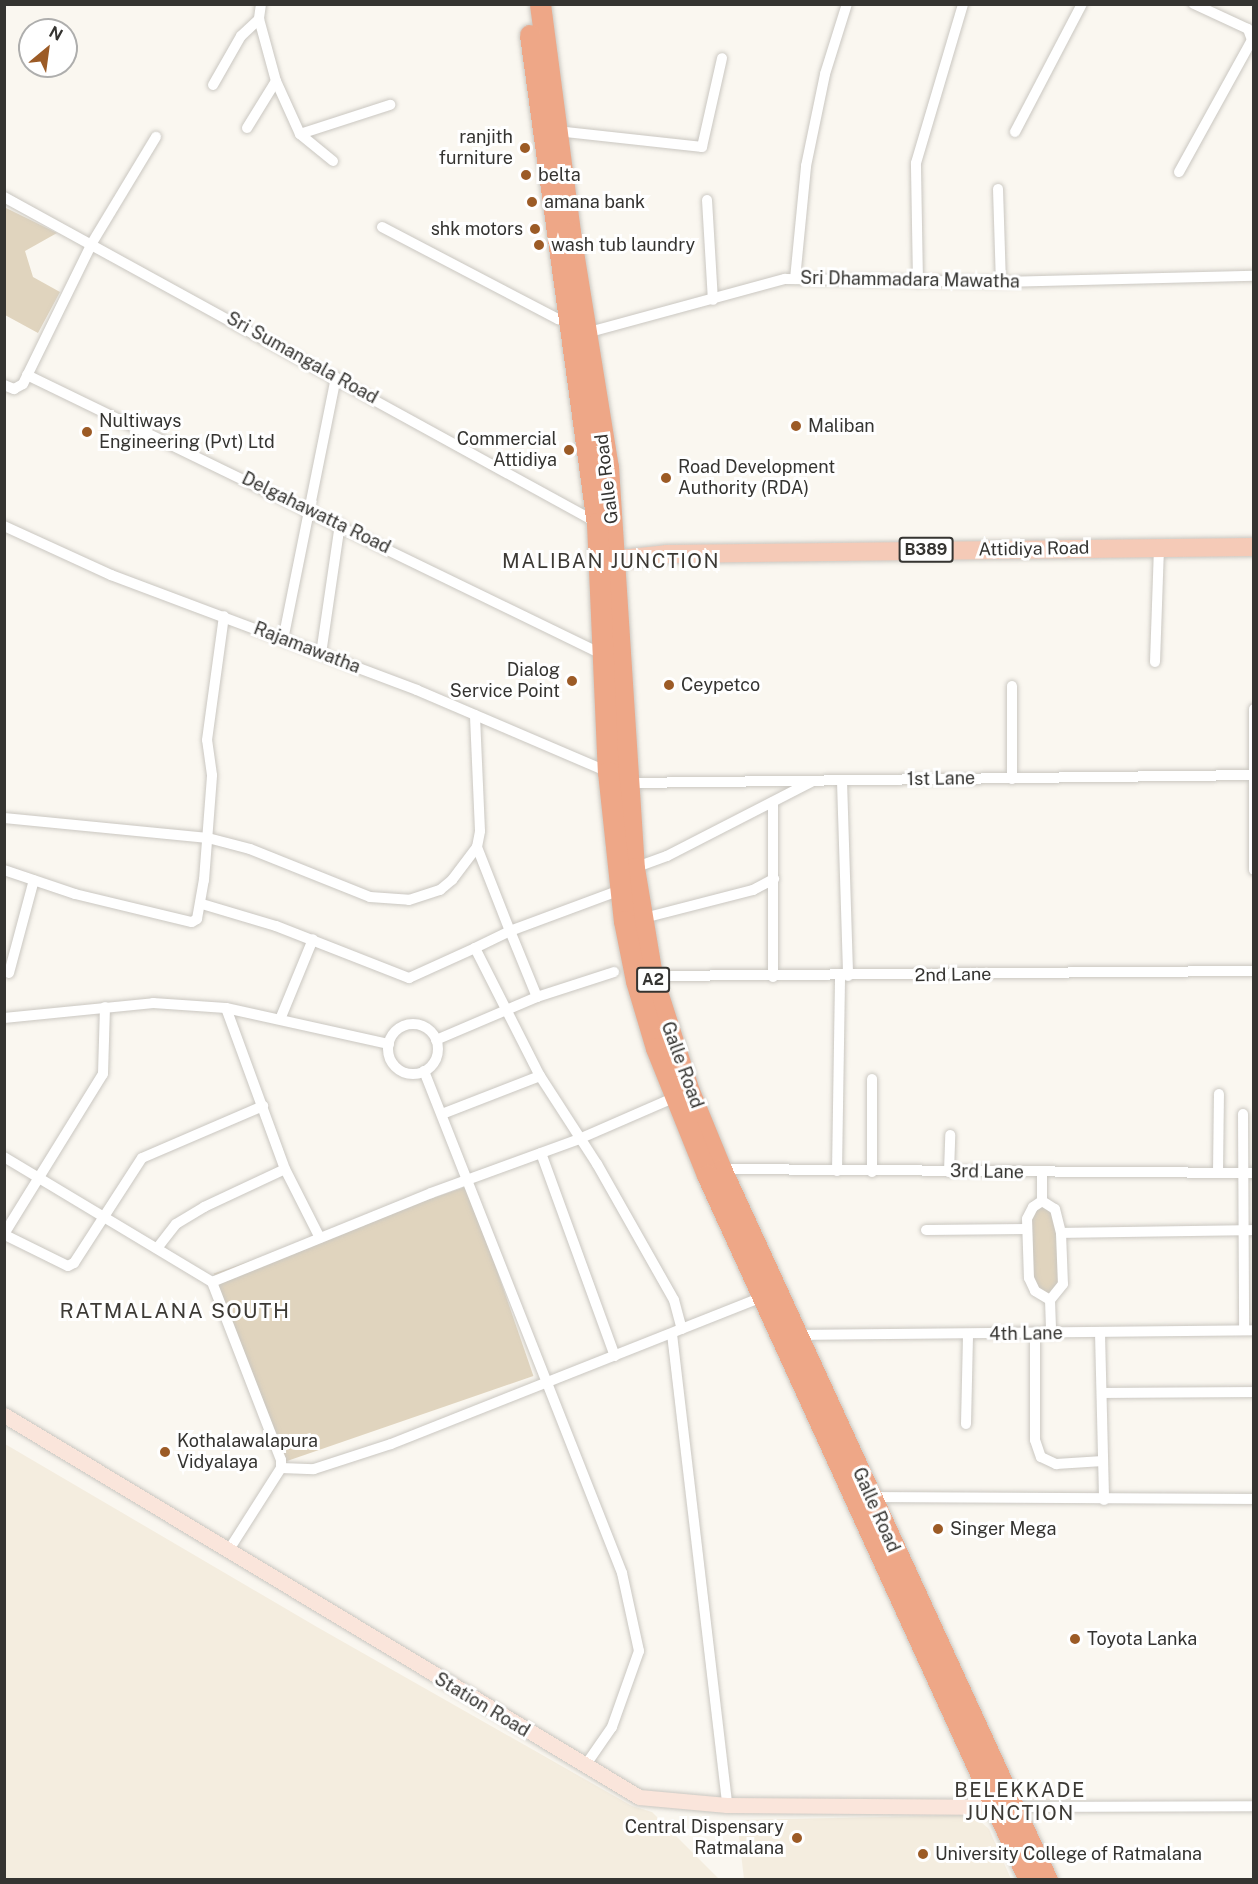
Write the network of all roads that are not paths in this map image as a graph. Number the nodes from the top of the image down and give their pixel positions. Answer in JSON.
{"nodes":[{"id":1,"x":261,"y":4,"type":"edge"},
{"id":2,"x":527,"y":4,"type":"edge"},
{"id":3,"x":540,"y":4,"type":"edge"},
{"id":4,"x":847,"y":4,"type":"edge"},
{"id":5,"x":963,"y":4,"type":"edge"},
{"id":6,"x":1082,"y":4,"type":"edge"},
{"id":7,"x":1194,"y":4,"type":"edge"},
{"id":8,"x":1216,"y":9,"type":"edge"},
{"id":9,"x":259,"y":19,"type":"junction"},
{"id":10,"x":722,"y":58,"type":"dead end"},
{"id":11,"x":276,"y":81,"type":"junction"},
{"id":12,"x":213,"y":86,"type":"dead end"},
{"id":13,"x":390,"y":105,"type":"dead end"},
{"id":14,"x":247,"y":128,"type":"dead end"},
{"id":15,"x":557,"y":131,"type":"junction"},
{"id":16,"x":1015,"y":132,"type":"dead end"},
{"id":17,"x":300,"y":134,"type":"junction"},
{"id":18,"x":156,"y":137,"type":"dead end"},
{"id":19,"x":333,"y":161,"type":"dead end"},
{"id":20,"x":1179,"y":172,"type":"dead end"},
{"id":21,"x":998,"y":189,"type":"dead end"},
{"id":22,"x":4,"y":197,"type":"edge"},
{"id":23,"x":707,"y":200,"type":"dead end"},
{"id":24,"x":382,"y":227,"type":"dead end"},
{"id":25,"x":92,"y":243,"type":"junction"},
{"id":26,"x":1254,"y":276,"type":"edge"},
{"id":27,"x":795,"y":279,"type":"junction"},
{"id":28,"x":918,"y":282,"type":"junction"},
{"id":29,"x":1001,"y":282,"type":"junction"},
{"id":30,"x":713,"y":300,"type":"junction"},
{"id":31,"x":579,"y":328,"type":"junction"},
{"id":32,"x":27,"y":375,"type":"junction"},
{"id":33,"x":336,"y":377,"type":"junction"},
{"id":34,"x":4,"y":385,"type":"edge"},
{"id":35,"x":308,"y":509,"type":"junction"},
{"id":36,"x":597,"y":523,"type":"junction"},
{"id":37,"x":340,"y":524,"type":"junction"},
{"id":38,"x":4,"y":526,"type":"edge"},
{"id":39,"x":1159,"y":547,"type":"junction"},
{"id":40,"x":1254,"y":547,"type":"edge"},
{"id":41,"x":607,"y":561,"type":"junction"},
{"id":42,"x":224,"y":616,"type":"junction"},
{"id":43,"x":283,"y":639,"type":"junction"},
{"id":44,"x":321,"y":654,"type":"junction"},
{"id":45,"x":604,"y":655,"type":"junction"},
{"id":46,"x":1155,"y":662,"type":"dead end"},
{"id":47,"x":1012,"y":686,"type":"dead end"},
{"id":48,"x":1254,"y":709,"type":"edge"},
{"id":49,"x":475,"y":715,"type":"junction"},
{"id":50,"x":608,"y":772,"type":"junction"},
{"id":51,"x":1253,"y":775,"type":"edge"},
{"id":52,"x":1012,"y":779,"type":"junction"},
{"id":53,"x":813,"y":781,"type":"junction"},
{"id":54,"x":842,"y":781,"type":"junction"},
{"id":55,"x":628,"y":783,"type":"junction"},
{"id":56,"x":773,"y":802,"type":"junction"},
{"id":57,"x":4,"y":818,"type":"edge"},
{"id":58,"x":208,"y":838,"type":"junction"},
{"id":59,"x":477,"y":847,"type":"junction"},
{"id":60,"x":634,"y":868,"type":"junction"},
{"id":61,"x":4,"y":870,"type":"edge"},
{"id":62,"x":1254,"y":870,"type":"edge"},
{"id":63,"x":774,"y":879,"type":"junction"},
{"id":64,"x":34,"y":880,"type":"junction"},
{"id":65,"x":620,"y":890,"type":"junction"},
{"id":66,"x":202,"y":904,"type":"junction"},
{"id":67,"x":640,"y":919,"type":"junction"},
{"id":68,"x":510,"y":930,"type":"junction"},
{"id":69,"x":313,"y":939,"type":"junction"},
{"id":70,"x":475,"y":948,"type":"junction"},
{"id":71,"x":625,"y":968,"type":"junction"},
{"id":72,"x":1254,"y":971,"type":"edge"},
{"id":73,"x":9,"y":973,"type":"dead end"},
{"id":74,"x":652,"y":976,"type":"junction"},
{"id":75,"x":773,"y":977,"type":"junction"},
{"id":76,"x":844,"y":977,"type":"junction"},
{"id":77,"x":537,"y":997,"type":"junction"},
{"id":78,"x":105,"y":1007,"type":"junction"},
{"id":79,"x":226,"y":1008,"type":"junction"},
{"id":80,"x":505,"y":1012,"type":"junction"},
{"id":81,"x":281,"y":1017,"type":"junction"},
{"id":82,"x":4,"y":1018,"type":"edge"},
{"id":83,"x":436,"y":1040,"type":"junction"},
{"id":84,"x":389,"y":1044,"type":"junction"},
{"id":85,"x":424,"y":1071,"type":"junction"},
{"id":86,"x":540,"y":1076,"type":"junction"},
{"id":87,"x":872,"y":1079,"type":"dead end"},
{"id":88,"x":682,"y":1094,"type":"junction"},
{"id":89,"x":1219,"y":1094,"type":"dead end"},
{"id":90,"x":263,"y":1106,"type":"junction"},
{"id":91,"x":442,"y":1114,"type":"junction"},
{"id":92,"x":1243,"y":1114,"type":"dead end"},
{"id":93,"x":950,"y":1135,"type":"dead end"},
{"id":94,"x":579,"y":1139,"type":"junction"},
{"id":95,"x":541,"y":1153,"type":"junction"},
{"id":96,"x":4,"y":1157,"type":"edge"},
{"id":97,"x":285,"y":1169,"type":"junction"},
{"id":98,"x":722,"y":1169,"type":"junction"},
{"id":99,"x":837,"y":1171,"type":"junction"},
{"id":100,"x":872,"y":1172,"type":"junction"},
{"id":101,"x":949,"y":1172,"type":"junction"},
{"id":102,"x":1042,"y":1173,"type":"junction"},
{"id":103,"x":1218,"y":1173,"type":"junction"},
{"id":104,"x":1242,"y":1173,"type":"junction"},
{"id":105,"x":1254,"y":1173,"type":"edge"},
{"id":106,"x":42,"y":1179,"type":"junction"},
{"id":107,"x":470,"y":1181,"type":"junction"},
{"id":108,"x":1042,"y":1201,"type":"junction"},
{"id":109,"x":105,"y":1215,"type":"junction"},
{"id":110,"x":1026,"y":1229,"type":"junction"},
{"id":111,"x":926,"y":1230,"type":"dead end"},
{"id":112,"x":1248,"y":1230,"type":"edge"},
{"id":113,"x":1061,"y":1233,"type":"junction"},
{"id":114,"x":5,"y":1234,"type":"edge"},
{"id":115,"x":320,"y":1238,"type":"junction"},
{"id":116,"x":158,"y":1247,"type":"junction"},
{"id":117,"x":212,"y":1282,"type":"junction"},
{"id":118,"x":763,"y":1297,"type":"junction"},
{"id":119,"x":1050,"y":1300,"type":"junction"},
{"id":120,"x":1249,"y":1330,"type":"edge"},
{"id":121,"x":677,"y":1331,"type":"junction"},
{"id":122,"x":1100,"y":1332,"type":"junction"},
{"id":123,"x":1035,"y":1334,"type":"junction"},
{"id":124,"x":1051,"y":1334,"type":"junction"},
{"id":125,"x":798,"y":1335,"type":"junction"},
{"id":126,"x":968,"y":1335,"type":"junction"},
{"id":127,"x":615,"y":1356,"type":"junction"},
{"id":128,"x":544,"y":1383,"type":"junction"},
{"id":129,"x":1254,"y":1392,"type":"edge"},
{"id":130,"x":1103,"y":1393,"type":"junction"},
{"id":131,"x":4,"y":1415,"type":"edge"},
{"id":132,"x":966,"y":1424,"type":"dead end"},
{"id":133,"x":1103,"y":1461,"type":"junction"},
{"id":134,"x":281,"y":1468,"type":"junction"},
{"id":135,"x":870,"y":1497,"type":"junction"},
{"id":136,"x":1254,"y":1499,"type":"edge"},
{"id":137,"x":1104,"y":1500,"type":"junction"},
{"id":138,"x":230,"y":1548,"type":"junction"},
{"id":139,"x":585,"y":1766,"type":"junction"},
{"id":140,"x":727,"y":1805,"type":"junction"},
{"id":141,"x":1254,"y":1806,"type":"edge"},
{"id":142,"x":1006,"y":1807,"type":"junction"},
{"id":143,"x":1029,"y":1880,"type":"edge"},
{"id":144,"x":1047,"y":1880,"type":"edge"}],
"edges":[{"from":1,"to":9,"type":"street"},
{"from":2,"to":31,"type":"highway","name":"Galle Road","number":"A2"},
{"from":3,"to":15,"type":"highway","name":"Galle Road","number":"A2"},
{"from":4,"to":27,"type":"street"},
{"from":5,"to":28,"type":"street"},
{"from":6,"to":16,"type":"street"},
{"from":7,"to":8,"type":"street"},
{"from":8,"to":20,"type":"street"},
{"from":9,"to":11,"type":"street"},
{"from":9,"to":12,"type":"street"},
{"from":10,"to":15,"type":"street"},
{"from":11,"to":14,"type":"street"},
{"from":11,"to":17,"type":"street"},
{"from":13,"to":17,"type":"street"},
{"from":15,"to":31,"type":"highway","name":"Galle Road","number":"A2"},
{"from":17,"to":19,"type":"street"},
{"from":18,"to":25,"type":"street"},
{"from":21,"to":29,"type":"street"},
{"from":22,"to":25,"type":"street","name":"Sri Sumangala Road"},
{"from":23,"to":30,"type":"street"},
{"from":24,"to":31,"type":"street"},
{"from":25,"to":32,"type":"street"},
{"from":25,"to":33,"type":"street","name":"Sri Sumangala Road"},
{"from":26,"to":29,"type":"street","name":"Sri Dhammadara Mawatha"},
{"from":27,"to":28,"type":"street","name":"Sri Dhammadara Mawatha"},
{"from":27,"to":30,"type":"street","name":"Sri Dhammadara Mawatha"},
{"from":28,"to":29,"type":"street","name":"Sri Dhammadara Mawatha"},
{"from":30,"to":31,"type":"street","name":"Sri Dhammadara Mawatha"},
{"from":31,"to":36,"type":"highway","name":"Galle Road","number":"A2"},
{"from":31,"to":41,"type":"highway","name":"Galle Road","number":"A2"},
{"from":32,"to":34,"type":"street"},
{"from":32,"to":35,"type":"street","name":"Delgahawatta Road"},
{"from":33,"to":35,"type":"street"},
{"from":33,"to":36,"type":"street","name":"Sri Sumangala Road"},
{"from":35,"to":37,"type":"street","name":"Delgahawatta Road"},
{"from":35,"to":43,"type":"street"},
{"from":36,"to":41,"type":"highway","name":"Galle Road","number":"A2"},
{"from":37,"to":44,"type":"street"},
{"from":37,"to":45,"type":"street","name":"Delgahawatta Road"},
{"from":38,"to":42,"type":"street","name":"Rajamawatha"},
{"from":39,"to":40,"type":"main road","name":"Attidiya Road","number":"B389"},
{"from":39,"to":41,"type":"main road","name":"Attidiya Road","number":"B389"},
{"from":39,"to":46,"type":"street"},
{"from":41,"to":45,"type":"highway","name":"Galle Road","number":"A2"},
{"from":41,"to":55,"type":"highway","name":"Galle Road","number":"A2"},
{"from":42,"to":43,"type":"street","name":"Rajamawatha"},
{"from":42,"to":58,"type":"street"},
{"from":43,"to":44,"type":"street","name":"Rajamawatha"},
{"from":44,"to":49,"type":"street","name":"Rajamawatha"},
{"from":45,"to":50,"type":"highway","name":"Galle Road","number":"A2"},
{"from":47,"to":52,"type":"street"},
{"from":48,"to":51,"type":"street"},
{"from":49,"to":50,"type":"street","name":"Rajamawatha"},
{"from":49,"to":59,"type":"street"},
{"from":50,"to":65,"type":"highway","name":"Galle Road","number":"A2"},
{"from":51,"to":52,"type":"street","name":"1st Lane"},
{"from":51,"to":62,"type":"street"},
{"from":52,"to":54,"type":"street","name":"1st Lane"},
{"from":53,"to":54,"type":"street","name":"1st Lane"},
{"from":53,"to":55,"type":"street","name":"1st Lane"},
{"from":53,"to":56,"type":"street"},
{"from":54,"to":76,"type":"street"},
{"from":55,"to":60,"type":"highway","name":"Galle Road","number":"A2"},
{"from":56,"to":60,"type":"street"},
{"from":56,"to":63,"type":"street"},
{"from":57,"to":58,"type":"street"},
{"from":58,"to":59,"type":"street"},
{"from":58,"to":66,"type":"street"},
{"from":59,"to":68,"type":"street"},
{"from":60,"to":67,"type":"highway","name":"Galle Road","number":"A2"},
{"from":61,"to":64,"type":"street"},
{"from":63,"to":67,"type":"street"},
{"from":63,"to":75,"type":"street"},
{"from":64,"to":66,"type":"street"},
{"from":64,"to":73,"type":"street"},
{"from":65,"to":68,"type":"street"},
{"from":65,"to":71,"type":"highway","name":"Galle Road","number":"A2"},
{"from":66,"to":69,"type":"street"},
{"from":67,"to":74,"type":"highway","name":"Galle Road","number":"A2"},
{"from":68,"to":70,"type":"street"},
{"from":68,"to":77,"type":"street"},
{"from":69,"to":70,"type":"street"},
{"from":69,"to":81,"type":"street"},
{"from":70,"to":80,"type":"street"},
{"from":71,"to":77,"type":"street"},
{"from":71,"to":88,"type":"highway","name":"Galle Road","number":"A2"},
{"from":72,"to":76,"type":"street","name":"2nd Lane"},
{"from":74,"to":75,"type":"street","name":"2nd Lane"},
{"from":74,"to":88,"type":"highway","name":"Galle Road","number":"A2"},
{"from":75,"to":76,"type":"street","name":"2nd Lane"},
{"from":76,"to":99,"type":"street"},
{"from":77,"to":80,"type":"street"},
{"from":78,"to":79,"type":"street"},
{"from":78,"to":82,"type":"street"},
{"from":78,"to":106,"type":"street"},
{"from":79,"to":81,"type":"street"},
{"from":79,"to":90,"type":"street"},
{"from":80,"to":83,"type":"street"},
{"from":80,"to":86,"type":"street"},
{"from":81,"to":84,"type":"street"},
{"from":83,"to":84,"type":"street"},
{"from":83,"to":85,"type":"street"},
{"from":84,"to":85,"type":"street"},
{"from":85,"to":91,"type":"street"},
{"from":86,"to":91,"type":"street"},
{"from":86,"to":94,"type":"street"},
{"from":87,"to":100,"type":"street"},
{"from":88,"to":94,"type":"street"},
{"from":88,"to":98,"type":"highway","name":"Galle Road","number":"A2"},
{"from":88,"to":118,"type":"highway","name":"Galle Road","number":"A2"},
{"from":89,"to":103,"type":"street"},
{"from":90,"to":97,"type":"street"},
{"from":90,"to":109,"type":"street"},
{"from":91,"to":107,"type":"street"},
{"from":92,"to":104,"type":"street"},
{"from":93,"to":101,"type":"street"},
{"from":94,"to":95,"type":"street"},
{"from":94,"to":121,"type":"street"},
{"from":95,"to":107,"type":"street"},
{"from":95,"to":127,"type":"street"},
{"from":96,"to":106,"type":"street"},
{"from":97,"to":115,"type":"street"},
{"from":97,"to":116,"type":"street"},
{"from":98,"to":99,"type":"street","name":"3rd Lane"},
{"from":98,"to":125,"type":"highway","name":"Galle Road","number":"A2"},
{"from":99,"to":100,"type":"street","name":"3rd Lane"},
{"from":100,"to":101,"type":"street","name":"3rd Lane"},
{"from":101,"to":102,"type":"street","name":"3rd Lane"},
{"from":102,"to":103,"type":"street","name":"3rd Lane"},
{"from":102,"to":108,"type":"street"},
{"from":103,"to":104,"type":"street","name":"3rd Lane"},
{"from":104,"to":105,"type":"street","name":"3rd Lane"},
{"from":104,"to":112,"type":"street"},
{"from":106,"to":109,"type":"street"},
{"from":106,"to":114,"type":"street"},
{"from":107,"to":115,"type":"street"},
{"from":107,"to":128,"type":"street"},
{"from":108,"to":110,"type":"street"},
{"from":108,"to":113,"type":"street"},
{"from":109,"to":114,"type":"street"},
{"from":109,"to":116,"type":"street"},
{"from":110,"to":111,"type":"street"},
{"from":110,"to":119,"type":"street"},
{"from":112,"to":113,"type":"street"},
{"from":112,"to":120,"type":"street"},
{"from":113,"to":119,"type":"street"},
{"from":115,"to":117,"type":"street"},
{"from":116,"to":117,"type":"street"},
{"from":117,"to":134,"type":"street"},
{"from":118,"to":121,"type":"street"},
{"from":118,"to":142,"type":"highway","name":"Galle Road","number":"A2"},
{"from":119,"to":124,"type":"street"},
{"from":120,"to":122,"type":"street","name":"4th Lane"},
{"from":121,"to":127,"type":"street"},
{"from":121,"to":140,"type":"street"},
{"from":122,"to":124,"type":"street","name":"4th Lane"},
{"from":122,"to":130,"type":"street"},
{"from":123,"to":124,"type":"street","name":"4th Lane"},
{"from":123,"to":126,"type":"street","name":"4th Lane"},
{"from":123,"to":133,"type":"street"},
{"from":125,"to":126,"type":"street","name":"4th Lane"},
{"from":125,"to":135,"type":"highway","name":"Galle Road","number":"A2"},
{"from":126,"to":132,"type":"street"},
{"from":127,"to":128,"type":"street"},
{"from":128,"to":134,"type":"street"},
{"from":128,"to":139,"type":"street"},
{"from":129,"to":130,"type":"street"},
{"from":130,"to":133,"type":"street"},
{"from":131,"to":138,"type":"street","name":"Station Road"},
{"from":133,"to":137,"type":"street"},
{"from":134,"to":138,"type":"street"},
{"from":135,"to":137,"type":"street"},
{"from":135,"to":142,"type":"highway","name":"Galle Road","number":"A2"},
{"from":136,"to":137,"type":"street"},
{"from":138,"to":139,"type":"street","name":"Station Road"},
{"from":139,"to":140,"type":"street","name":"Station Road"},
{"from":140,"to":142,"type":"street","name":"Station Road"},
{"from":141,"to":142,"type":"street"},
{"from":142,"to":143,"type":"highway","name":"Galle Road","number":"A2"},
{"from":142,"to":144,"type":"highway","name":"Galle Road","number":"A2"}]}
